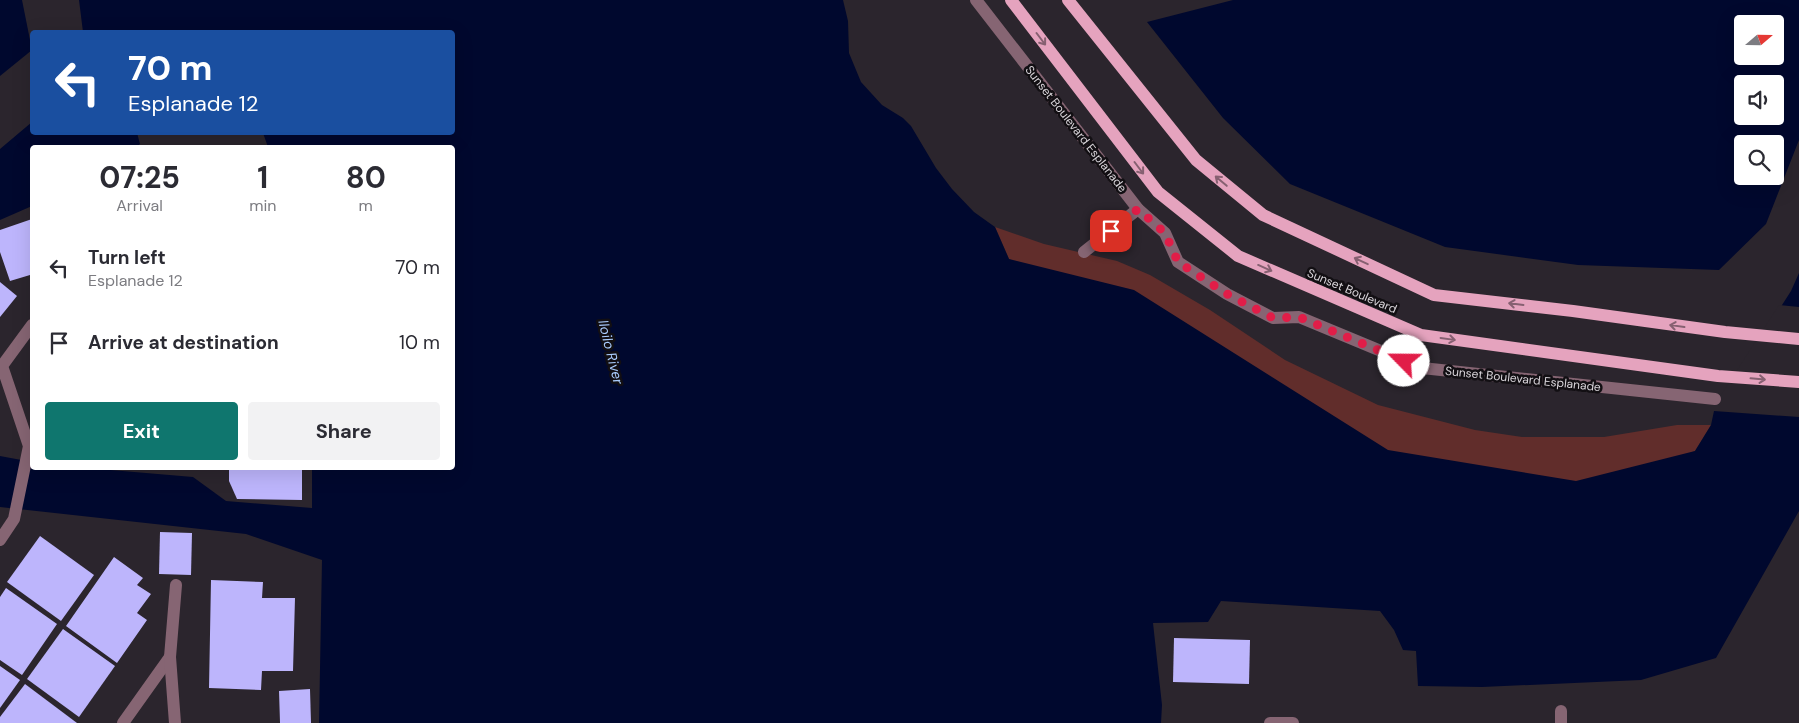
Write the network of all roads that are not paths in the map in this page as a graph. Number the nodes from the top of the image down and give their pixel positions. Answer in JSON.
{"nodes":[{"id":1,"x":976,"y":0,"type":"edge"},
{"id":2,"x":1011,"y":0,"type":"edge"},
{"id":3,"x":1068,"y":0,"type":"edge"},
{"id":4,"x":1138,"y":209,"type":"junction"},
{"id":5,"x":1084,"y":252,"type":"dead end"},
{"id":6,"x":30,"y":328,"type":"edge"},
{"id":7,"x":1799,"y":339,"type":"edge"},
{"id":8,"x":1799,"y":382,"type":"edge"},
{"id":9,"x":1715,"y":399,"type":"dead end"},
{"id":10,"x":0,"y":540,"type":"edge"},
{"id":11,"x":176,"y":585,"type":"dead end"},
{"id":12,"x":170,"y":657,"type":"junction"},
{"id":13,"x":123,"y":723,"type":"edge"},
{"id":14,"x":176,"y":723,"type":"edge"},
{"id":15,"x":1270,"y":723,"type":"edge"},
{"id":16,"x":1293,"y":723,"type":"edge"}],
"edges":[{"from":1,"to":4,"type":"street","name":"Sunset Boulevard Esplanade"},
{"from":2,"to":8,"type":"main road","name":"Sunset Boulevard","one_way":true},
{"from":7,"to":3,"type":"main road","one_way":true},
{"from":4,"to":5,"type":"street"},
{"from":4,"to":9,"type":"street","name":"Sunset Boulevard Esplanade"},
{"from":6,"to":10,"type":"street"},
{"from":11,"to":12,"type":"street"},
{"from":12,"to":13,"type":"street"},
{"from":12,"to":14,"type":"street"},
{"from":15,"to":16,"type":"street"}]}
